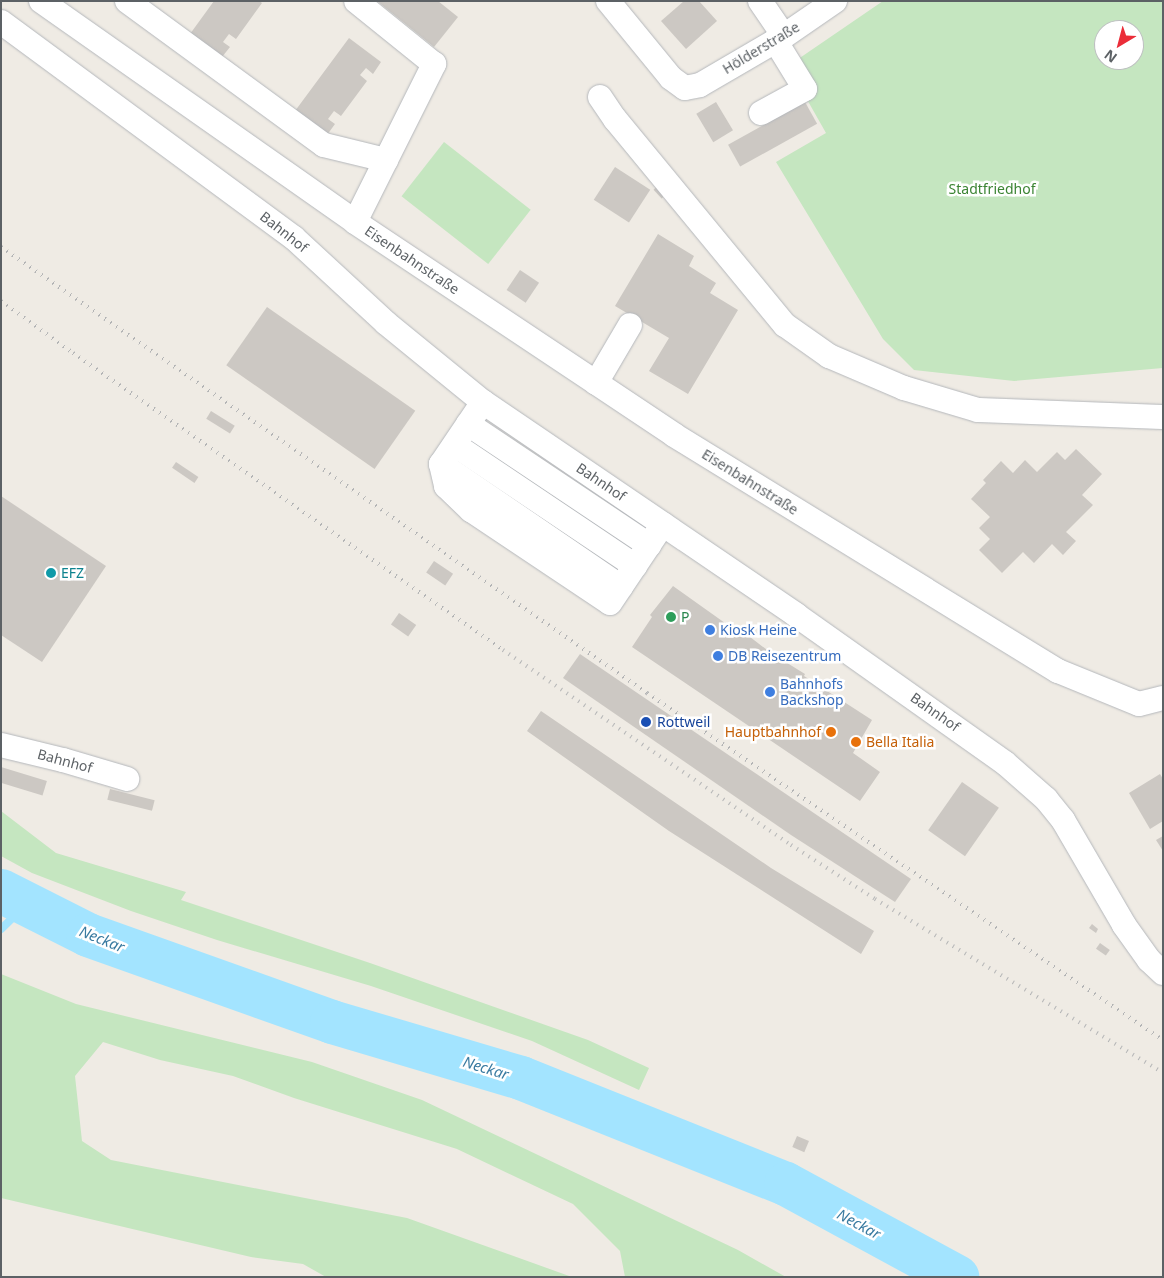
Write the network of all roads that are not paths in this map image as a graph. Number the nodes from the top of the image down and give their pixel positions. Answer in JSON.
{"nodes":[{"id":1,"x":41,"y":1,"type":"edge"},
{"id":2,"x":127,"y":1,"type":"edge"},
{"id":3,"x":356,"y":1,"type":"edge"},
{"id":4,"x":608,"y":1,"type":"edge"},
{"id":5,"x":760,"y":1,"type":"edge"},
{"id":6,"x":835,"y":1,"type":"edge"},
{"id":7,"x":1,"y":22,"type":"edge"},
{"id":8,"x":780,"y":38,"type":"junction"},
{"id":9,"x":600,"y":97,"type":"dead end"},
{"id":10,"x":760,"y":113,"type":"dead end"},
{"id":11,"x":386,"y":160,"type":"junction"},
{"id":12,"x":355,"y":222,"type":"junction"},
{"id":13,"x":630,"y":325,"type":"dead end"},
{"id":14,"x":596,"y":383,"type":"junction"},
{"id":15,"x":483,"y":402,"type":"junction"},
{"id":16,"x":1163,"y":417,"type":"edge"},
{"id":17,"x":468,"y":424,"type":"junction"},
{"id":18,"x":455,"y":445,"type":"junction"},
{"id":19,"x":663,"y":524,"type":"junction"},
{"id":20,"x":649,"y":545,"type":"junction"},
{"id":21,"x":635,"y":566,"type":"junction"},
{"id":22,"x":1163,"y":698,"type":"edge"},
{"id":23,"x":1,"y":745,"type":"edge"},
{"id":24,"x":128,"y":779,"type":"dead end"},
{"id":25,"x":1163,"y":974,"type":"edge"}],
"edges":[{"from":1,"to":12,"type":"street","name":"Eisenbahnstraße"},
{"from":2,"to":11,"type":"street"},
{"from":3,"to":11,"type":"street","name":"Eisenbahnstraße"},
{"from":4,"to":8,"type":"street","name":"Hölderstraße"},
{"from":5,"to":8,"type":"street"},
{"from":6,"to":8,"type":"street","name":"Hölderstraße"},
{"from":7,"to":15,"type":"street","name":"Bahnhof"},
{"from":8,"to":10,"type":"street"},
{"from":9,"to":16,"type":"street"},
{"from":11,"to":12,"type":"street","name":"Eisenbahnstraße"},
{"from":12,"to":14,"type":"street","name":"Eisenbahnstraße"},
{"from":13,"to":14,"type":"street"},
{"from":14,"to":22,"type":"street","name":"Eisenbahnstraße"},
{"from":15,"to":17,"type":"street"},
{"from":15,"to":19,"type":"street","name":"Bahnhof"},
{"from":17,"to":18,"type":"street"},
{"from":17,"to":20,"type":"street"},
{"from":18,"to":21,"type":"street"},
{"from":18,"to":21,"type":"street"},
{"from":19,"to":20,"type":"street"},
{"from":19,"to":25,"type":"street","name":"Bahnhof"},
{"from":20,"to":21,"type":"street"},
{"from":23,"to":24,"type":"street","name":"Bahnhof"}]}
